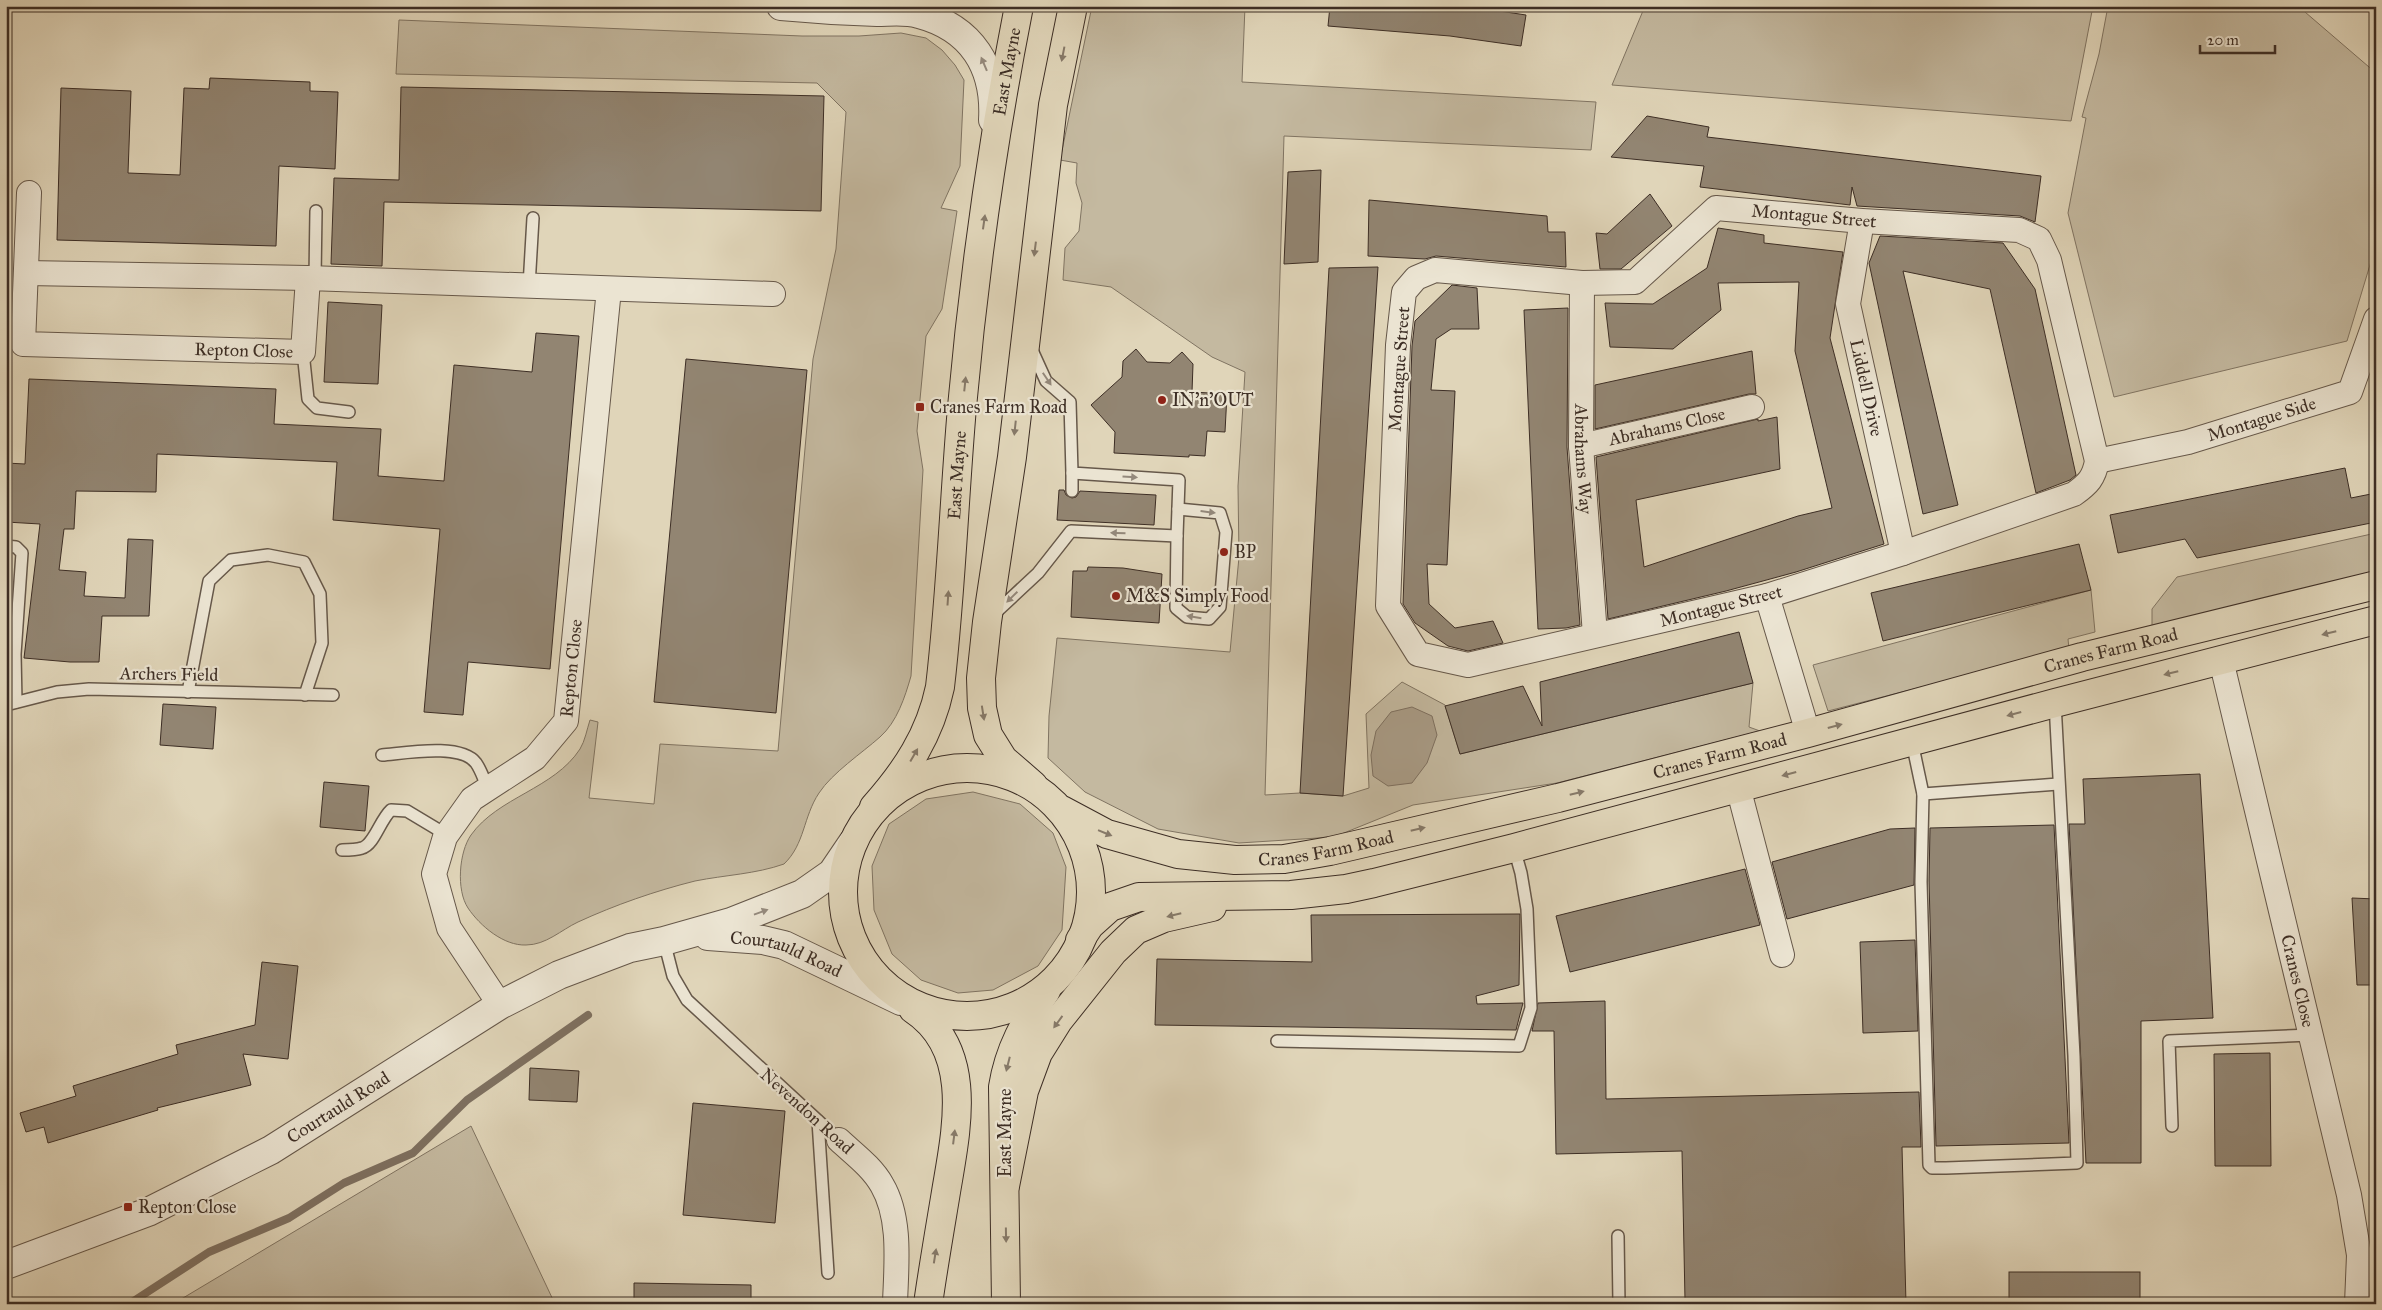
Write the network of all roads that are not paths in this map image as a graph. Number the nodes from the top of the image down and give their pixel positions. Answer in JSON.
{"nodes":[{"id":1,"x":782,"y":6,"type":"edge"},
{"id":2,"x":1019,"y":6,"type":"edge"},
{"id":3,"x":1073,"y":6,"type":"edge"},
{"id":4,"x":990,"y":182,"type":"junction"},
{"id":5,"x":29,"y":193,"type":"dead end"},
{"id":6,"x":316,"y":211,"type":"dead end"},
{"id":7,"x":533,"y":218,"type":"dead end"},
{"id":8,"x":1862,"y":221,"type":"junction"},
{"id":9,"x":26,"y":274,"type":"junction"},
{"id":10,"x":312,"y":278,"type":"junction"},
{"id":11,"x":1582,"y":283,"type":"junction"},
{"id":12,"x":530,"y":286,"type":"junction"},
{"id":13,"x":609,"y":289,"type":"junction"},
{"id":14,"x":773,"y":294,"type":"dead end"},
{"id":15,"x":2376,"y":319,"type":"edge"},
{"id":16,"x":1026,"y":335,"type":"junction"},
{"id":17,"x":2372,"y":344,"type":"edge"},
{"id":18,"x":303,"y":352,"type":"junction"},
{"id":19,"x":1752,"y":407,"type":"dead end"},
{"id":20,"x":349,"y":412,"type":"dead end"},
{"id":21,"x":1580,"y":446,"type":"junction"},
{"id":22,"x":2097,"y":461,"type":"junction"},
{"id":23,"x":1072,"y":473,"type":"junction"},
{"id":24,"x":1072,"y":490,"type":"dead end"},
{"id":25,"x":1178,"y":509,"type":"junction"},
{"id":26,"x":1177,"y":536,"type":"junction"},
{"id":27,"x":6,"y":546,"type":"edge"},
{"id":28,"x":1903,"y":554,"type":"junction"},
{"id":29,"x":2376,"y":585,"type":"edge"},
{"id":30,"x":1767,"y":596,"type":"junction"},
{"id":31,"x":2376,"y":620,"type":"edge"},
{"id":32,"x":987,"y":622,"type":"junction"},
{"id":33,"x":1595,"y":635,"type":"junction"},
{"id":34,"x":11,"y":639,"type":"edge"},
{"id":35,"x":2221,"y":660,"type":"junction"},
{"id":36,"x":188,"y":692,"type":"junction"},
{"id":37,"x":305,"y":694,"type":"junction"},
{"id":38,"x":334,"y":695,"type":"dead end"},
{"id":39,"x":11,"y":703,"type":"edge"},
{"id":40,"x":2055,"y":703,"type":"junction"},
{"id":41,"x":1808,"y":733,"type":"junction"},
{"id":42,"x":1912,"y":742,"type":"junction"},
{"id":43,"x":382,"y":755,"type":"dead end"},
{"id":44,"x":2058,"y":784,"type":"junction"},
{"id":45,"x":1033,"y":785,"type":"junction"},
{"id":46,"x":1738,"y":787,"type":"junction"},
{"id":47,"x":488,"y":788,"type":"junction"},
{"id":48,"x":1923,"y":794,"type":"junction"},
{"id":49,"x":874,"y":807,"type":"junction"},
{"id":50,"x":1062,"y":810,"type":"junction"},
{"id":51,"x":447,"y":835,"type":"junction"},
{"id":52,"x":853,"y":842,"type":"junction"},
{"id":53,"x":1514,"y":848,"type":"junction"},
{"id":54,"x":342,"y":850,"type":"dead end"},
{"id":55,"x":1291,"y":895,"type":"junction"},
{"id":56,"x":1080,"y":940,"type":"junction"},
{"id":57,"x":664,"y":941,"type":"junction"},
{"id":58,"x":1782,"y":955,"type":"dead end"},
{"id":59,"x":1056,"y":976,"type":"junction"},
{"id":60,"x":901,"y":1001,"type":"junction"},
{"id":61,"x":500,"y":1005,"type":"junction"},
{"id":62,"x":2311,"y":1035,"type":"junction"},
{"id":63,"x":1278,"y":1041,"type":"dead end"},
{"id":64,"x":818,"y":1121,"type":"junction"},
{"id":65,"x":2172,"y":1126,"type":"dead end"},
{"id":66,"x":839,"y":1140,"type":"joint"},
{"id":67,"x":1005,"y":1186,"type":"junction"},
{"id":68,"x":1618,"y":1236,"type":"dead end"},
{"id":69,"x":6,"y":1265,"type":"edge"},
{"id":70,"x":828,"y":1273,"type":"dead end"},
{"id":71,"x":895,"y":1304,"type":"edge"},
{"id":72,"x":928,"y":1304,"type":"edge"},
{"id":73,"x":1006,"y":1304,"type":"edge"},
{"id":74,"x":1619,"y":1304,"type":"edge"},
{"id":75,"x":2357,"y":1304,"type":"edge"}],
"edges":[{"from":4,"to":1,"type":"street","one_way":true},
{"from":2,"to":4,"type":"main road","name":"East Mayne"},
{"from":3,"to":16,"type":"main road","one_way":true},
{"from":49,"to":4,"type":"main road","name":"East Mayne","one_way":true},
{"from":5,"to":9,"type":"street","name":"Repton Close"},
{"from":6,"to":10,"type":"lane"},
{"from":7,"to":12,"type":"lane"},
{"from":8,"to":11,"type":"street","name":"Montague Street"},
{"from":8,"to":22,"type":"street","name":"Montague Street"},
{"from":8,"to":28,"type":"street","name":"Liddell Drive"},
{"from":9,"to":10,"type":"street"},
{"from":9,"to":18,"type":"street","name":"Repton Close"},
{"from":10,"to":12,"type":"street"},
{"from":10,"to":18,"type":"street","name":"Repton Close"},
{"from":11,"to":21,"type":"street","name":"Abrahams Way"},
{"from":11,"to":33,"type":"street","name":"Montague Street"},
{"from":12,"to":13,"type":"street"},
{"from":13,"to":14,"type":"street"},
{"from":13,"to":47,"type":"street","name":"Repton Close"},
{"from":15,"to":17,"type":"street","name":"Montague Side"},
{"from":16,"to":23,"type":"lane","one_way":true},
{"from":16,"to":32,"type":"main road","one_way":true},
{"from":17,"to":22,"type":"street","name":"Montague Side"},
{"from":18,"to":20,"type":"lane"},
{"from":19,"to":21,"type":"street","name":"Abrahams Close"},
{"from":21,"to":33,"type":"street","name":"Abrahams Way"},
{"from":22,"to":28,"type":"street","name":"Montague Street"},
{"from":23,"to":24,"type":"lane"},
{"from":23,"to":25,"type":"lane","one_way":true},
{"from":25,"to":26,"type":"lane"},
{"from":25,"to":26,"type":"lane","one_way":true},
{"from":26,"to":32,"type":"lane","one_way":true},
{"from":27,"to":34,"type":"lane"},
{"from":28,"to":30,"type":"street","name":"Montague Street"},
{"from":41,"to":29,"type":"main road","name":"Cranes Farm Road","one_way":true},
{"from":30,"to":33,"type":"street","name":"Montague Street"},
{"from":30,"to":41,"type":"street"},
{"from":31,"to":35,"type":"main road","name":"Cranes Farm Road","one_way":true},
{"from":32,"to":45,"type":"main road","one_way":true},
{"from":34,"to":39,"type":"lane"},
{"from":35,"to":40,"type":"main road","name":"Cranes Farm Road","one_way":true},
{"from":35,"to":62,"type":"street","name":"Cranes Close"},
{"from":36,"to":37,"type":"lane","name":"Archers Field"},
{"from":36,"to":37,"type":"lane"},
{"from":36,"to":39,"type":"lane","name":"Archers Field"},
{"from":37,"to":38,"type":"lane","name":"Archers Field"},
{"from":40,"to":42,"type":"main road","name":"Cranes Farm Road","one_way":true},
{"from":40,"to":44,"type":"lane"},
{"from":50,"to":41,"type":"main road","name":"Cranes Farm Road","one_way":true},
{"from":42,"to":46,"type":"main road","name":"Cranes Farm Road","one_way":true},
{"from":42,"to":48,"type":"lane"},
{"from":43,"to":47,"type":"lane"},
{"from":44,"to":48,"type":"lane"},
{"from":44,"to":48,"type":"lane"},
{"from":45,"to":49,"type":"main road"},
{"from":45,"to":50,"type":"main road"},
{"from":46,"to":53,"type":"main road","name":"Cranes Farm Road"},
{"from":46,"to":58,"type":"street"},
{"from":47,"to":51,"type":"street","name":"Repton Close"},
{"from":49,"to":52,"type":"main road"},
{"from":50,"to":56,"type":"main road"},
{"from":51,"to":54,"type":"lane"},
{"from":51,"to":61,"type":"street","name":"Repton Close"},
{"from":57,"to":52,"type":"street","name":"Courtauld Road","one_way":true},
{"from":52,"to":60,"type":"main road"},
{"from":53,"to":55,"type":"main road","name":"Cranes Farm Road"},
{"from":53,"to":63,"type":"lane"},
{"from":55,"to":56,"type":"main road","name":"Cranes Farm Road"},
{"from":55,"to":67,"type":"main road","one_way":true},
{"from":56,"to":59,"type":"main road"},
{"from":57,"to":60,"type":"street","name":"Courtauld Road"},
{"from":57,"to":61,"type":"street","name":"Courtauld Road"},
{"from":57,"to":64,"type":"lane","name":"Nevendon Road"},
{"from":59,"to":60,"type":"main road"},
{"from":59,"to":67,"type":"main road","name":"East Mayne","one_way":true},
{"from":72,"to":60,"type":"main road","one_way":true},
{"from":61,"to":69,"type":"street","name":"Courtauld Road"},
{"from":62,"to":65,"type":"lane"},
{"from":62,"to":75,"type":"street","name":"Cranes Close"},
{"from":64,"to":66,"type":"lane","name":"Nevendon Road"},
{"from":64,"to":70,"type":"lane"},
{"from":66,"to":71,"type":"street","name":"Nevendon Road"},
{"from":67,"to":73,"type":"main road","name":"East Mayne","one_way":true},
{"from":68,"to":74,"type":"lane"}]}
